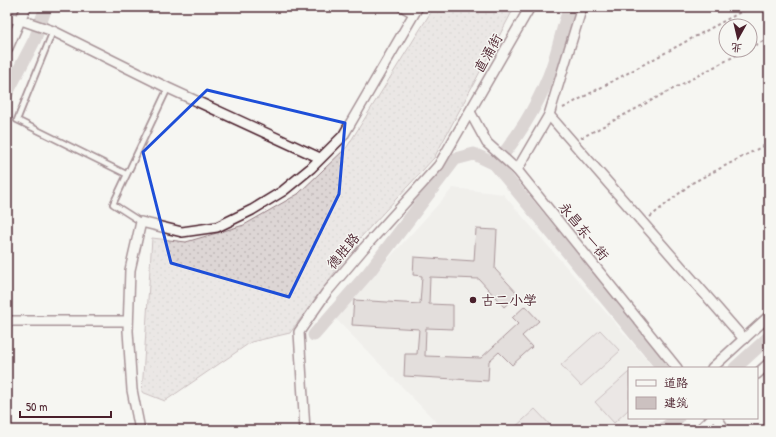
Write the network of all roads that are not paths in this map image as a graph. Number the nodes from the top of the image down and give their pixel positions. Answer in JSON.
{"nodes":[{"id":1,"x":26,"y":7,"type":"edge"},
{"id":2,"x":403,"y":7,"type":"edge"},
{"id":3,"x":530,"y":7,"type":"edge"},
{"id":4,"x":582,"y":7,"type":"edge"},
{"id":5,"x":416,"y":10,"type":"edge"},
{"id":6,"x":7,"y":17,"type":"edge"},
{"id":7,"x":21,"y":20,"type":"junction"},
{"id":8,"x":53,"y":31,"type":"junction"},
{"id":9,"x":7,"y":50,"type":"edge"},
{"id":10,"x":168,"y":88,"type":"junction"},
{"id":11,"x":470,"y":112,"type":"junction"},
{"id":12,"x":549,"y":115,"type":"junction"},
{"id":13,"x":320,"y":158,"type":"junction"},
{"id":14,"x":517,"y":170,"type":"junction"},
{"id":15,"x":126,"y":174,"type":"junction"},
{"id":16,"x":141,"y":222,"type":"junction"},
{"id":17,"x":769,"y":316,"type":"edge"},
{"id":18,"x":11,"y":321,"type":"edge"},
{"id":19,"x":128,"y":321,"type":"junction"},
{"id":20,"x":744,"y":340,"type":"junction"},
{"id":21,"x":769,"y":363,"type":"edge"},
{"id":22,"x":676,"y":367,"type":"edge"},
{"id":23,"x":713,"y":367,"type":"edge"},
{"id":24,"x":758,"y":373,"type":"edge"},
{"id":25,"x":711,"y":419,"type":"edge"},
{"id":26,"x":718,"y":419,"type":"edge"},
{"id":27,"x":140,"y":430,"type":"edge"},
{"id":28,"x":305,"y":430,"type":"edge"},
{"id":29,"x":699,"y":430,"type":"edge"},
{"id":30,"x":725,"y":430,"type":"edge"}],
"edges":[{"from":1,"to":7,"type":"street"},
{"from":2,"to":5,"type":"street"},
{"from":3,"to":11,"type":"street","name":"直涌街"},
{"from":4,"to":12,"type":"street"},
{"from":5,"to":13,"type":"street"},
{"from":6,"to":7,"type":"street"},
{"from":7,"to":8,"type":"street"},
{"from":7,"to":9,"type":"street"},
{"from":8,"to":10,"type":"street"},
{"from":8,"to":15,"type":"lane"},
{"from":10,"to":13,"type":"street"},
{"from":10,"to":15,"type":"lane"},
{"from":11,"to":14,"type":"street","name":"永昌东一街"},
{"from":11,"to":28,"type":"street","name":"德胜路"},
{"from":12,"to":14,"type":"street"},
{"from":12,"to":20,"type":"street"},
{"from":13,"to":16,"type":"street"},
{"from":14,"to":22,"type":"street","name":"永昌东一街"},
{"from":15,"to":16,"type":"lane"},
{"from":16,"to":19,"type":"street"},
{"from":17,"to":20,"type":"street"},
{"from":18,"to":19,"type":"street"},
{"from":19,"to":27,"type":"street"},
{"from":20,"to":23,"type":"street"},
{"from":21,"to":24,"type":"street"},
{"from":25,"to":29,"type":"street"},
{"from":26,"to":30,"type":"street"}]}
